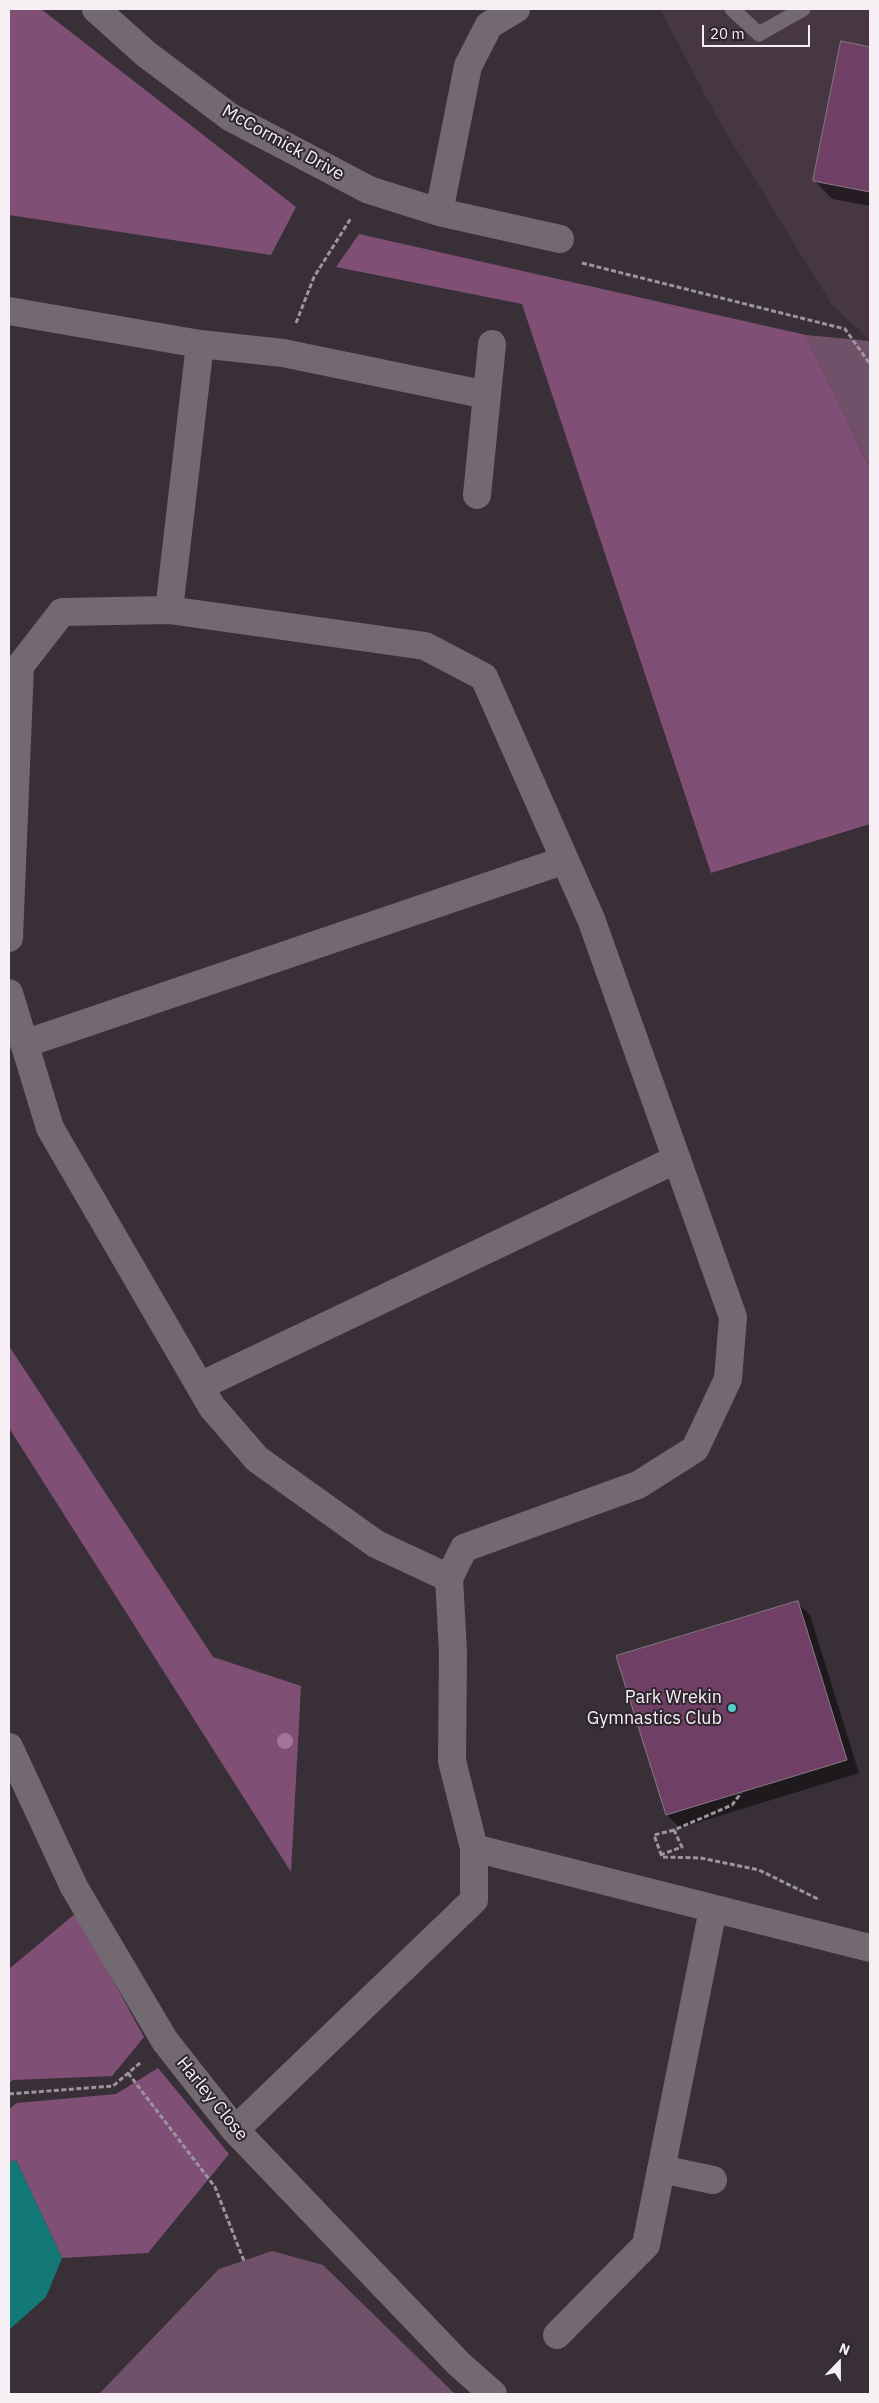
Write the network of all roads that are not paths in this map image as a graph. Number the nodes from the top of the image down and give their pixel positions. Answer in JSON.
{"nodes":[{"id":1,"x":97,"y":9,"type":"edge"},
{"id":2,"x":516,"y":9,"type":"edge"},
{"id":3,"x":732,"y":9,"type":"edge"},
{"id":4,"x":803,"y":9,"type":"edge"},
{"id":5,"x":439,"y":212,"type":"junction"},
{"id":6,"x":560,"y":239,"type":"road end"},
{"id":7,"x":9,"y":310,"type":"edge"},
{"id":8,"x":200,"y":344,"type":"junction"},
{"id":9,"x":492,"y":344,"type":"dead end"},
{"id":10,"x":487,"y":395,"type":"junction"},
{"id":11,"x":477,"y":495,"type":"dead end"},
{"id":12,"x":169,"y":610,"type":"junction"},
{"id":13,"x":565,"y":860,"type":"junction"},
{"id":14,"x":9,"y":938,"type":"edge"},
{"id":15,"x":9,"y":993,"type":"edge"},
{"id":16,"x":24,"y":1044,"type":"junction"},
{"id":17,"x":677,"y":1159,"type":"junction"},
{"id":18,"x":200,"y":1386,"type":"junction"},
{"id":19,"x":449,"y":1578,"type":"junction"},
{"id":20,"x":9,"y":1747,"type":"edge"},
{"id":21,"x":474,"y":1848,"type":"junction"},
{"id":22,"x":713,"y":1909,"type":"junction"},
{"id":23,"x":870,"y":1948,"type":"edge"},
{"id":24,"x":235,"y":2130,"type":"junction"},
{"id":25,"x":661,"y":2169,"type":"junction"},
{"id":26,"x":714,"y":2180,"type":"dead end"},
{"id":27,"x":557,"y":2335,"type":"dead end"},
{"id":28,"x":493,"y":2394,"type":"edge"}],
"edges":[{"from":1,"to":5,"type":"street","name":"McCormick Drive"},
{"from":2,"to":5,"type":"street"},
{"from":3,"to":4,"type":"lane"},
{"from":5,"to":6,"type":"street","name":"McCormick Drive"},
{"from":7,"to":8,"type":"street"},
{"from":8,"to":10,"type":"street"},
{"from":8,"to":12,"type":"street"},
{"from":9,"to":10,"type":"street"},
{"from":10,"to":11,"type":"street"},
{"from":12,"to":13,"type":"street"},
{"from":12,"to":14,"type":"street"},
{"from":13,"to":16,"type":"street"},
{"from":13,"to":17,"type":"street"},
{"from":15,"to":16,"type":"street"},
{"from":16,"to":18,"type":"street"},
{"from":17,"to":18,"type":"street"},
{"from":17,"to":19,"type":"street"},
{"from":18,"to":19,"type":"street"},
{"from":19,"to":21,"type":"street"},
{"from":20,"to":24,"type":"street","name":"Harley Close"},
{"from":21,"to":22,"type":"street"},
{"from":21,"to":24,"type":"street"},
{"from":22,"to":23,"type":"street"},
{"from":22,"to":25,"type":"street"},
{"from":24,"to":28,"type":"street","name":"Harley Close"},
{"from":25,"to":26,"type":"street"},
{"from":25,"to":27,"type":"street"}]}
